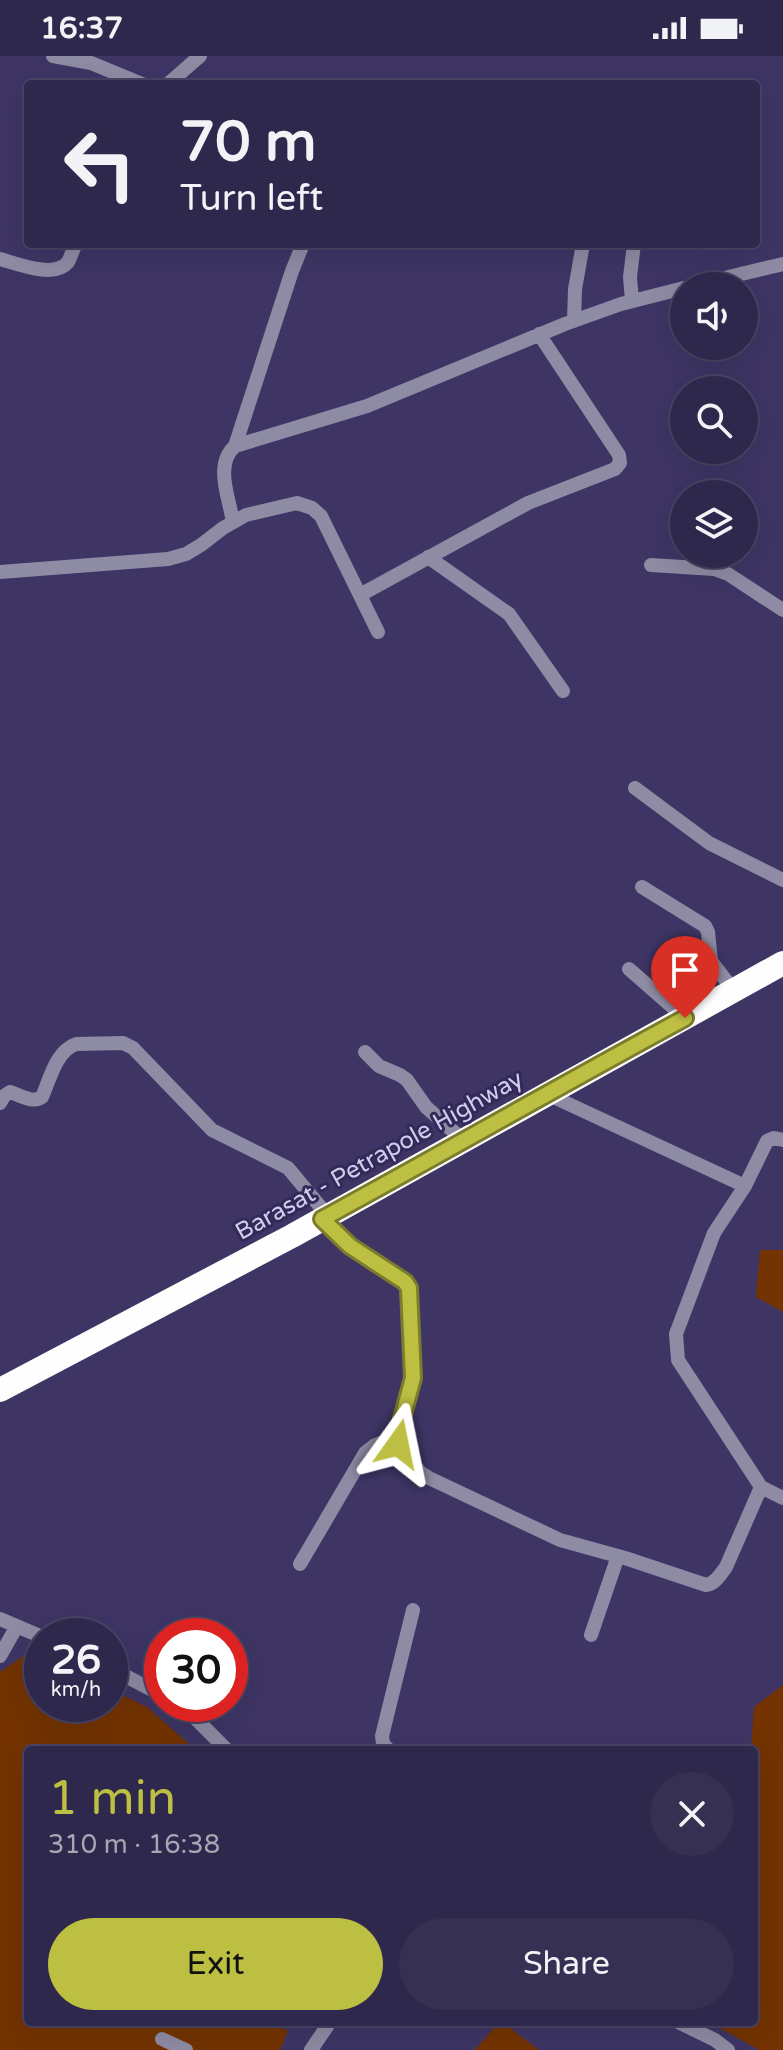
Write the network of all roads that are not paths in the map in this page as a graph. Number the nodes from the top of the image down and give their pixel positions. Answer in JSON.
{"nodes":[{"id":1,"x":53,"y":56,"type":"edge"},
{"id":2,"x":200,"y":56,"type":"edge"},
{"id":3,"x":132,"y":80,"type":"edge"},
{"id":4,"x":173,"y":80,"type":"edge"},
{"id":5,"x":74,"y":248,"type":"edge"},
{"id":6,"x":301,"y":248,"type":"edge"},
{"id":7,"x":582,"y":248,"type":"edge"},
{"id":8,"x":634,"y":248,"type":"edge"},
{"id":9,"x":0,"y":259,"type":"edge"},
{"id":10,"x":783,"y":264,"type":"edge"},
{"id":11,"x":750,"y":272,"type":"edge"},
{"id":12,"x":670,"y":292,"type":"edge"},
{"id":13,"x":632,"y":301,"type":"junction"},
{"id":14,"x":574,"y":321,"type":"junction"},
{"id":15,"x":539,"y":334,"type":"junction"},
{"id":16,"x":235,"y":446,"type":"junction"},
{"id":17,"x":233,"y":522,"type":"junction"},
{"id":18,"x":428,"y":557,"type":"junction"},
{"id":19,"x":651,"y":565,"type":"dead end"},
{"id":20,"x":0,"y":572,"type":"edge"},
{"id":21,"x":360,"y":595,"type":"junction"},
{"id":22,"x":783,"y":610,"type":"edge"},
{"id":23,"x":378,"y":632,"type":"dead end"},
{"id":24,"x":563,"y":691,"type":"dead end"},
{"id":25,"x":635,"y":788,"type":"dead end"},
{"id":26,"x":783,"y":880,"type":"edge"},
{"id":27,"x":642,"y":887,"type":"dead end"},
{"id":28,"x":783,"y":963,"type":"edge"},
{"id":29,"x":629,"y":969,"type":"dead end"},
{"id":30,"x":734,"y":991,"type":"junction"},
{"id":31,"x":685,"y":1018,"type":"junction"},
{"id":32,"x":365,"y":1052,"type":"dead end"},
{"id":33,"x":547,"y":1094,"type":"junction"},
{"id":34,"x":0,"y":1103,"type":"edge"},
{"id":35,"x":783,"y":1140,"type":"edge"},
{"id":36,"x":464,"y":1141,"type":"junction"},
{"id":37,"x":745,"y":1186,"type":"junction"},
{"id":38,"x":325,"y":1218,"type":"junction"},
{"id":39,"x":0,"y":1390,"type":"edge"},
{"id":40,"x":397,"y":1437,"type":"junction"},
{"id":41,"x":761,"y":1487,"type":"junction"},
{"id":42,"x":783,"y":1498,"type":"edge"},
{"id":43,"x":618,"y":1556,"type":"junction"},
{"id":44,"x":300,"y":1564,"type":"dead end"},
{"id":45,"x":413,"y":1610,"type":"dead end"},
{"id":46,"x":0,"y":1619,"type":"edge"},
{"id":47,"x":17,"y":1626,"type":"junction"},
{"id":48,"x":24,"y":1629,"type":"edge"},
{"id":49,"x":591,"y":1635,"type":"dead end"},
{"id":50,"x":0,"y":1656,"type":"edge"},
{"id":51,"x":199,"y":1722,"type":"edge"},
{"id":52,"x":223,"y":1746,"type":"edge"},
{"id":53,"x":385,"y":1746,"type":"edge"},
{"id":54,"x":327,"y":2026,"type":"edge"},
{"id":55,"x":686,"y":2026,"type":"edge"},
{"id":56,"x":162,"y":2039,"type":"dead end"},
{"id":57,"x":186,"y":2050,"type":"edge"},
{"id":58,"x":311,"y":2050,"type":"edge"},
{"id":59,"x":728,"y":2050,"type":"edge"}],
"edges":[{"from":1,"to":3,"type":"street"},
{"from":2,"to":4,"type":"street"},
{"from":5,"to":9,"type":"street"},
{"from":6,"to":16,"type":"street"},
{"from":7,"to":14,"type":"street"},
{"from":8,"to":13,"type":"street"},
{"from":10,"to":11,"type":"street"},
{"from":12,"to":13,"type":"street"},
{"from":13,"to":14,"type":"street"},
{"from":14,"to":15,"type":"street"},
{"from":15,"to":16,"type":"street"},
{"from":15,"to":18,"type":"street"},
{"from":16,"to":17,"type":"street"},
{"from":17,"to":20,"type":"street"},
{"from":17,"to":21,"type":"street"},
{"from":18,"to":21,"type":"street"},
{"from":18,"to":24,"type":"street"},
{"from":19,"to":22,"type":"street"},
{"from":21,"to":23,"type":"street"},
{"from":25,"to":26,"type":"street"},
{"from":27,"to":30,"type":"street"},
{"from":28,"to":30,"type":"highway","name":"Barasat - Petrapole Highway"},
{"from":29,"to":31,"type":"street"},
{"from":30,"to":31,"type":"highway","name":"Barasat - Petrapole Highway"},
{"from":31,"to":33,"type":"highway","name":"Barasat - Petrapole Highway"},
{"from":32,"to":36,"type":"street"},
{"from":33,"to":36,"type":"highway","name":"Barasat - Petrapole Highway"},
{"from":33,"to":37,"type":"street"},
{"from":34,"to":38,"type":"street"},
{"from":35,"to":37,"type":"street"},
{"from":36,"to":38,"type":"highway","name":"Barasat - Petrapole Highway"},
{"from":37,"to":41,"type":"street"},
{"from":38,"to":39,"type":"highway","name":"Barasat - Petrapole Highway"},
{"from":38,"to":40,"type":"street"},
{"from":40,"to":43,"type":"street"},
{"from":40,"to":44,"type":"street"},
{"from":41,"to":42,"type":"street"},
{"from":41,"to":43,"type":"street"},
{"from":43,"to":49,"type":"street"},
{"from":45,"to":53,"type":"street"},
{"from":46,"to":47,"type":"street"},
{"from":47,"to":48,"type":"street"},
{"from":47,"to":50,"type":"street"},
{"from":51,"to":52,"type":"street"},
{"from":54,"to":58,"type":"street"},
{"from":55,"to":59,"type":"street"},
{"from":56,"to":57,"type":"street"}]}
